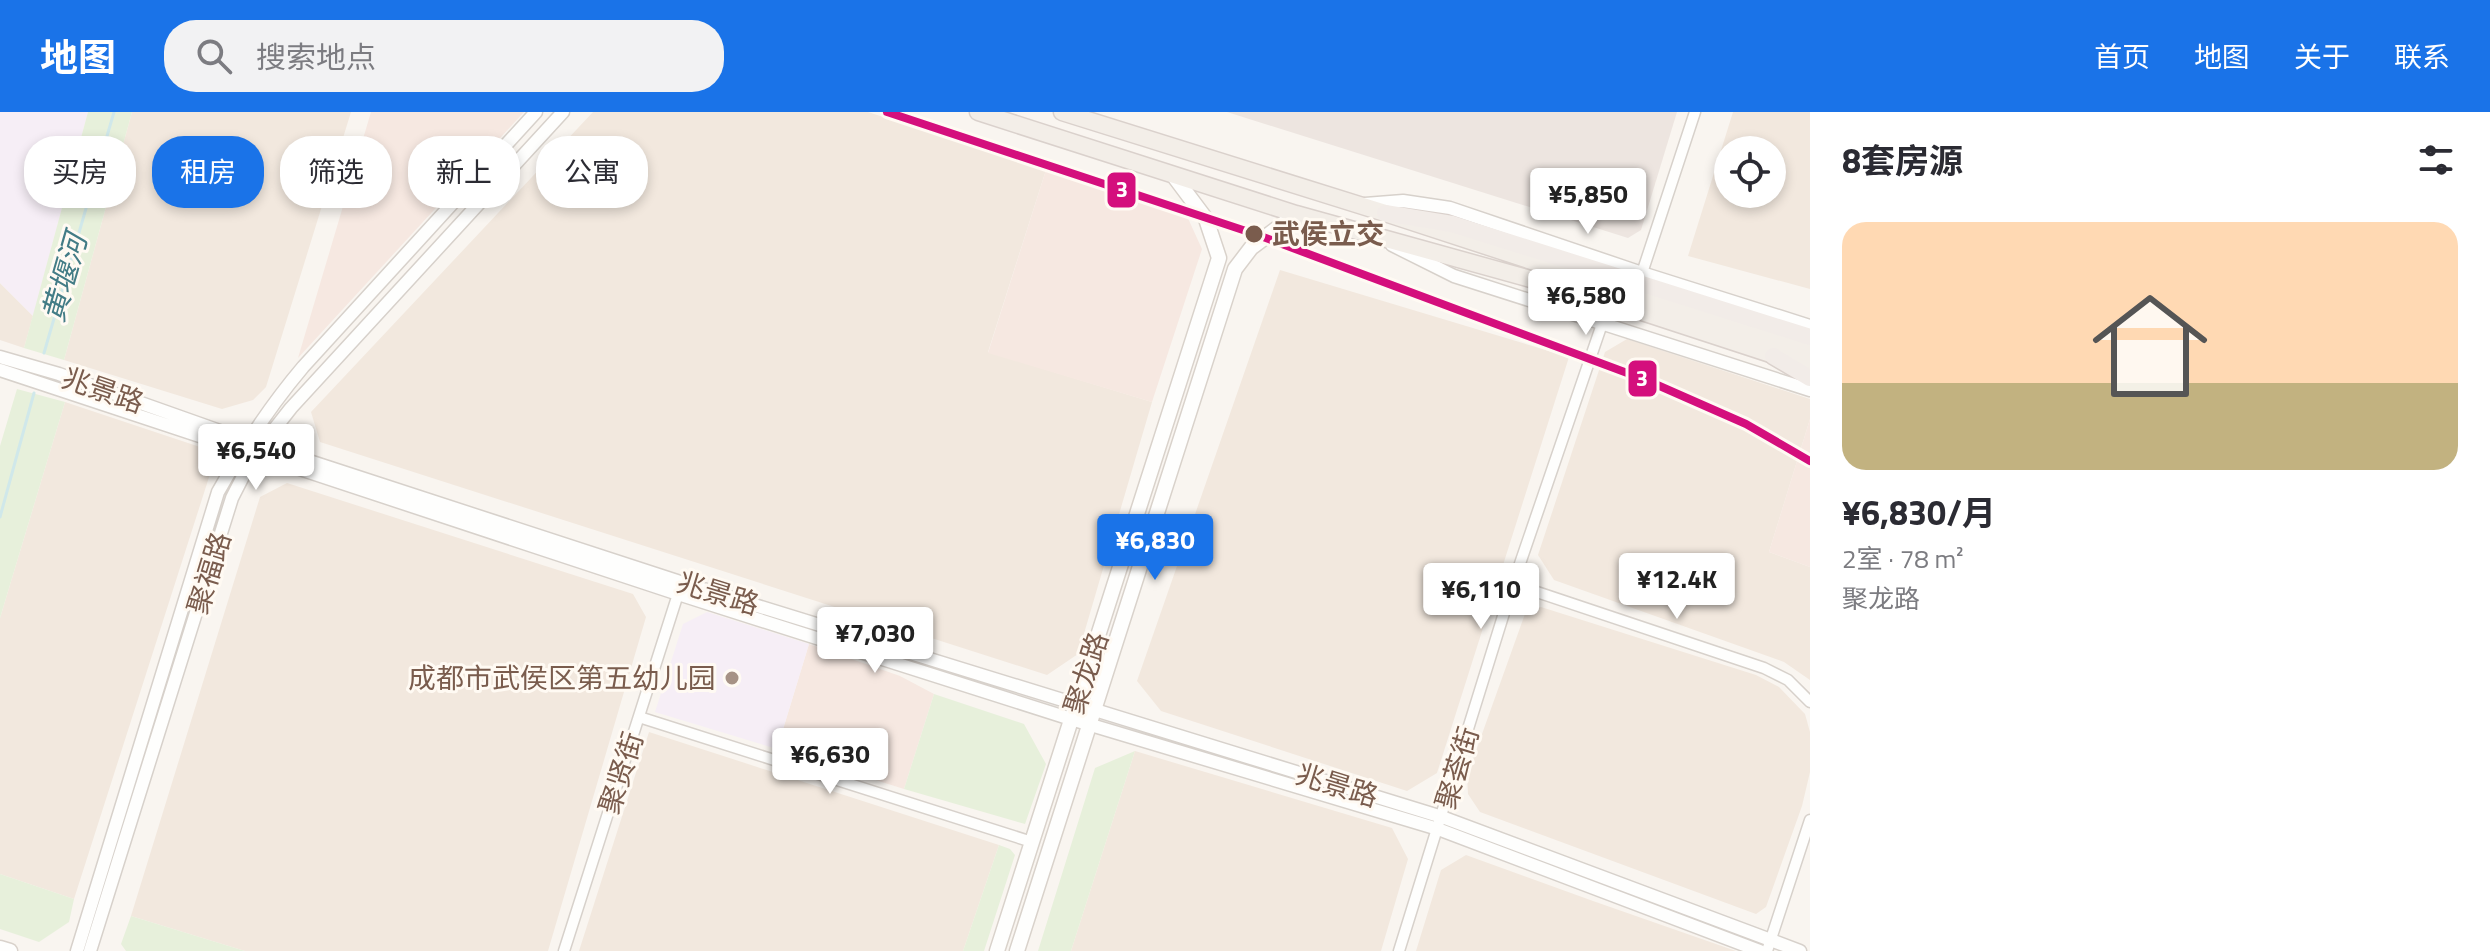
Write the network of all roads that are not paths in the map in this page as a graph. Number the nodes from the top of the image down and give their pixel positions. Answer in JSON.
{"nodes":[{"id":1,"x":536,"y":112,"type":"edge"},
{"id":2,"x":563,"y":112,"type":"edge"},
{"id":3,"x":978,"y":112,"type":"edge"},
{"id":4,"x":1062,"y":112,"type":"edge"},
{"id":5,"x":1695,"y":112,"type":"edge"},
{"id":6,"x":1173,"y":175,"type":"junction"},
{"id":7,"x":1358,"y":204,"type":"junction"},
{"id":8,"x":1385,"y":213,"type":"joint"},
{"id":9,"x":1296,"y":214,"type":"junction"},
{"id":10,"x":1383,"y":239,"type":"junction"},
{"id":11,"x":1642,"y":273,"type":"junction"},
{"id":12,"x":1603,"y":286,"type":"junction"},
{"id":13,"x":1602,"y":324,"type":"junction"},
{"id":14,"x":1810,"y":326,"type":"edge"},
{"id":15,"x":1810,"y":337,"type":"edge"},
{"id":16,"x":1810,"y":352,"type":"edge"},
{"id":17,"x":1773,"y":356,"type":"junction"},
{"id":18,"x":0,"y":357,"type":"edge"},
{"id":19,"x":1810,"y":367,"type":"edge"},
{"id":20,"x":0,"y":370,"type":"edge"},
{"id":21,"x":1810,"y":378,"type":"edge"},
{"id":22,"x":1810,"y":390,"type":"edge"},
{"id":23,"x":244,"y":446,"type":"junction"},
{"id":24,"x":258,"y":450,"type":"junction"},
{"id":25,"x":1513,"y":584,"type":"junction"},
{"id":26,"x":678,"y":594,"type":"junction"},
{"id":27,"x":1810,"y":702,"type":"edge"},
{"id":28,"x":1094,"y":709,"type":"junction"},
{"id":29,"x":1074,"y":712,"type":"junction"},
{"id":30,"x":639,"y":717,"type":"junction"},
{"id":31,"x":1090,"y":724,"type":"junction"},
{"id":32,"x":1810,"y":820,"type":"edge"},
{"id":33,"x":1440,"y":823,"type":"junction"},
{"id":34,"x":1032,"y":842,"type":"junction"},
{"id":35,"x":1768,"y":945,"type":"edge"},
{"id":36,"x":0,"y":948,"type":"edge"},
{"id":37,"x":10,"y":951,"type":"edge"},
{"id":38,"x":77,"y":951,"type":"edge"},
{"id":39,"x":90,"y":951,"type":"edge"},
{"id":40,"x":564,"y":951,"type":"edge"},
{"id":41,"x":997,"y":951,"type":"edge"},
{"id":42,"x":1017,"y":951,"type":"edge"},
{"id":43,"x":1399,"y":951,"type":"edge"},
{"id":44,"x":1760,"y":951,"type":"edge"},
{"id":45,"x":1800,"y":951,"type":"edge"}],
"edges":[{"from":1,"to":23,"type":"street"},
{"from":2,"to":24,"type":"street","name":"聚福路"},
{"from":3,"to":6,"type":"main road"},
{"from":4,"to":7,"type":"main road"},
{"from":5,"to":11,"type":"street"},
{"from":6,"to":9,"type":"main road"},
{"from":6,"to":29,"type":"main road","name":"聚龙路"},
{"from":7,"to":8,"type":"main road"},
{"from":7,"to":11,"type":"street"},
{"from":8,"to":12,"type":"highway"},
{"from":9,"to":10,"type":"main road"},
{"from":9,"to":28,"type":"main road","name":"聚龙路"},
{"from":10,"to":12,"type":"main road"},
{"from":10,"to":13,"type":"street"},
{"from":11,"to":14,"type":"street"},
{"from":12,"to":15,"type":"highway"},
{"from":12,"to":16,"type":"main road"},
{"from":12,"to":17,"type":"main road"},
{"from":13,"to":22,"type":"street"},
{"from":13,"to":25,"type":"street","name":"聚荟街"},
{"from":17,"to":19,"type":"main road"},
{"from":17,"to":21,"type":"highway"},
{"from":18,"to":23,"type":"street","name":"兆景路"},
{"from":20,"to":23,"type":"street","name":"兆景路"},
{"from":23,"to":24,"type":"street","name":"兆景路"},
{"from":23,"to":38,"type":"street"},
{"from":24,"to":26,"type":"street","name":"兆景路"},
{"from":24,"to":29,"type":"street","name":"兆景路"},
{"from":24,"to":39,"type":"street","name":"聚福路"},
{"from":25,"to":27,"type":"street"},
{"from":25,"to":33,"type":"street","name":"聚荟街"},
{"from":26,"to":29,"type":"street","name":"兆景路"},
{"from":26,"to":30,"type":"street","name":"聚贤街"},
{"from":28,"to":29,"type":"street","name":"兆景路"},
{"from":28,"to":31,"type":"main road","name":"聚龙路"},
{"from":28,"to":33,"type":"street","name":"兆景路"},
{"from":29,"to":31,"type":"street","name":"兆景路"},
{"from":29,"to":34,"type":"main road","name":"聚龙路"},
{"from":30,"to":34,"type":"street"},
{"from":30,"to":40,"type":"street","name":"聚贤街"},
{"from":31,"to":33,"type":"street","name":"兆景路"},
{"from":31,"to":42,"type":"main road","name":"聚龙路"},
{"from":32,"to":35,"type":"street"},
{"from":33,"to":35,"type":"street","name":"兆景路"},
{"from":33,"to":43,"type":"street","name":"聚荟街"},
{"from":33,"to":44,"type":"street","name":"兆景路"},
{"from":34,"to":41,"type":"main road","name":"聚龙路"},
{"from":35,"to":45,"type":"street","name":"兆景路"},
{"from":36,"to":37,"type":"main road"}]}
